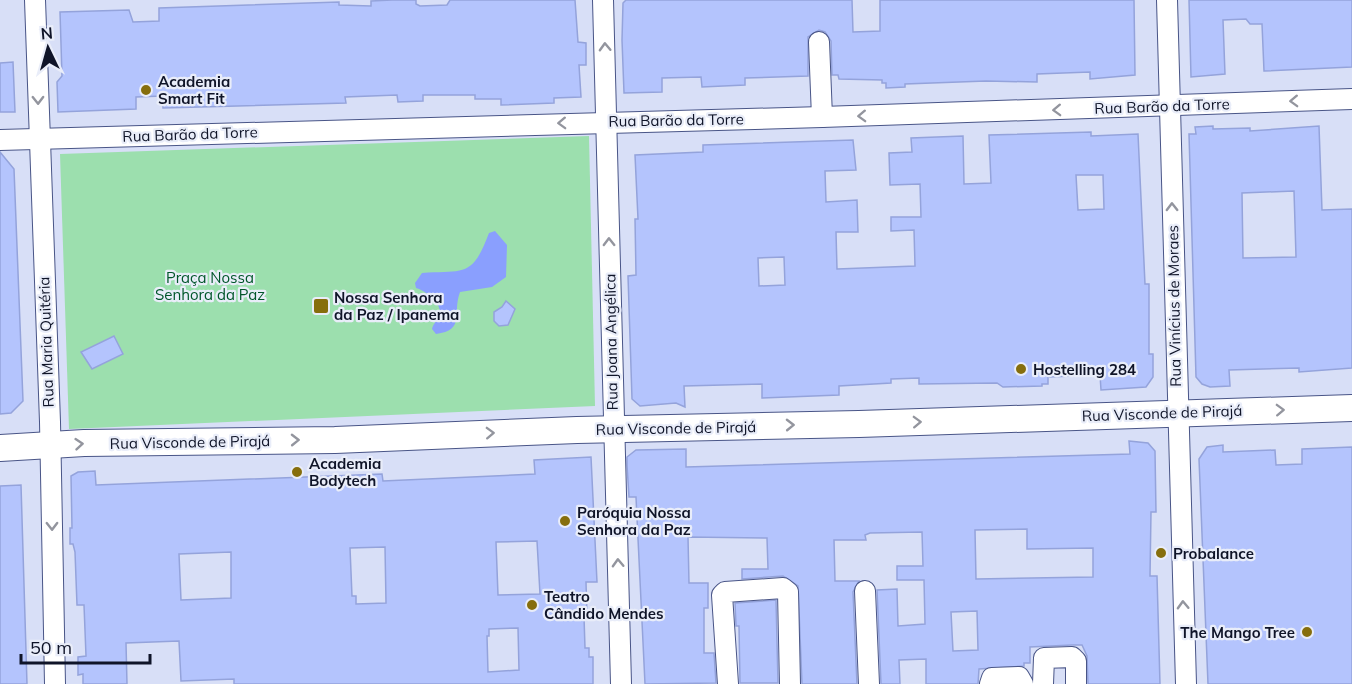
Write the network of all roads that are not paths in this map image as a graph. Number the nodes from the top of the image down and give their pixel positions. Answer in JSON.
{"nodes":[{"id":1,"x":35,"y":0,"type":"edge"},
{"id":2,"x":603,"y":0,"type":"edge"},
{"id":3,"x":1167,"y":0,"type":"edge"},
{"id":4,"x":819,"y":42,"type":"dead end"},
{"id":5,"x":1352,"y":99,"type":"edge"},
{"id":6,"x":1169,"y":106,"type":"junction"},
{"id":7,"x":822,"y":117,"type":"junction"},
{"id":8,"x":607,"y":122,"type":"junction"},
{"id":9,"x":39,"y":139,"type":"junction"},
{"id":10,"x":0,"y":140,"type":"edge"},
{"id":11,"x":1352,"y":408,"type":"edge"},
{"id":12,"x":1177,"y":412,"type":"junction"},
{"id":13,"x":613,"y":429,"type":"junction"},
{"id":14,"x":50,"y":447,"type":"junction"},
{"id":15,"x":0,"y":448,"type":"edge"},
{"id":16,"x":865,"y":591,"type":"dead end"},
{"id":17,"x":55,"y":684,"type":"edge"},
{"id":18,"x":621,"y":684,"type":"edge"},
{"id":19,"x":728,"y":684,"type":"edge"},
{"id":20,"x":790,"y":684,"type":"edge"},
{"id":21,"x":869,"y":684,"type":"edge"},
{"id":22,"x":990,"y":684,"type":"edge"},
{"id":23,"x":1023,"y":684,"type":"edge"},
{"id":24,"x":1043,"y":684,"type":"edge"},
{"id":25,"x":1076,"y":684,"type":"edge"},
{"id":26,"x":1186,"y":684,"type":"edge"}],
"edges":[{"from":1,"to":9,"type":"street","name":"Rua Maria Quitéria","one_way":true},
{"from":8,"to":2,"type":"street","name":"Rua Joana Angélica","one_way":true},
{"from":3,"to":6,"type":"street","name":"Rua Vinícius de Moraes"},
{"from":4,"to":7,"type":"street"},
{"from":5,"to":6,"type":"street","name":"Rua Barão da Torre","one_way":true},
{"from":6,"to":7,"type":"street","name":"Rua Barão da Torre","one_way":true},
{"from":12,"to":6,"type":"street","name":"Rua Vinícius de Moraes","one_way":true},
{"from":7,"to":8,"type":"street","name":"Rua Barão da Torre"},
{"from":8,"to":9,"type":"street","name":"Rua Barão da Torre","one_way":true},
{"from":13,"to":8,"type":"street","name":"Rua Joana Angélica","one_way":true},
{"from":9,"to":10,"type":"street","name":"Rua Barão da Torre"},
{"from":9,"to":14,"type":"street","name":"Rua Maria Quitéria"},
{"from":12,"to":11,"type":"main road","name":"Rua Visconde de Pirajá","one_way":true},
{"from":13,"to":12,"type":"main road","name":"Rua Visconde de Pirajá","one_way":true},
{"from":26,"to":12,"type":"street","name":"Rua Vinícius de Moraes","one_way":true},
{"from":14,"to":13,"type":"main road","name":"Rua Visconde de Pirajá","one_way":true},
{"from":18,"to":13,"type":"street","name":"Rua Joana Angélica","one_way":true},
{"from":14,"to":15,"type":"main road","name":"Rua Visconde de Pirajá"},
{"from":14,"to":17,"type":"street","name":"Rua Maria Quitéria","one_way":true},
{"from":16,"to":21,"type":"street"},
{"from":19,"to":20,"type":"street"},
{"from":22,"to":23,"type":"street"},
{"from":24,"to":25,"type":"street"}]}
